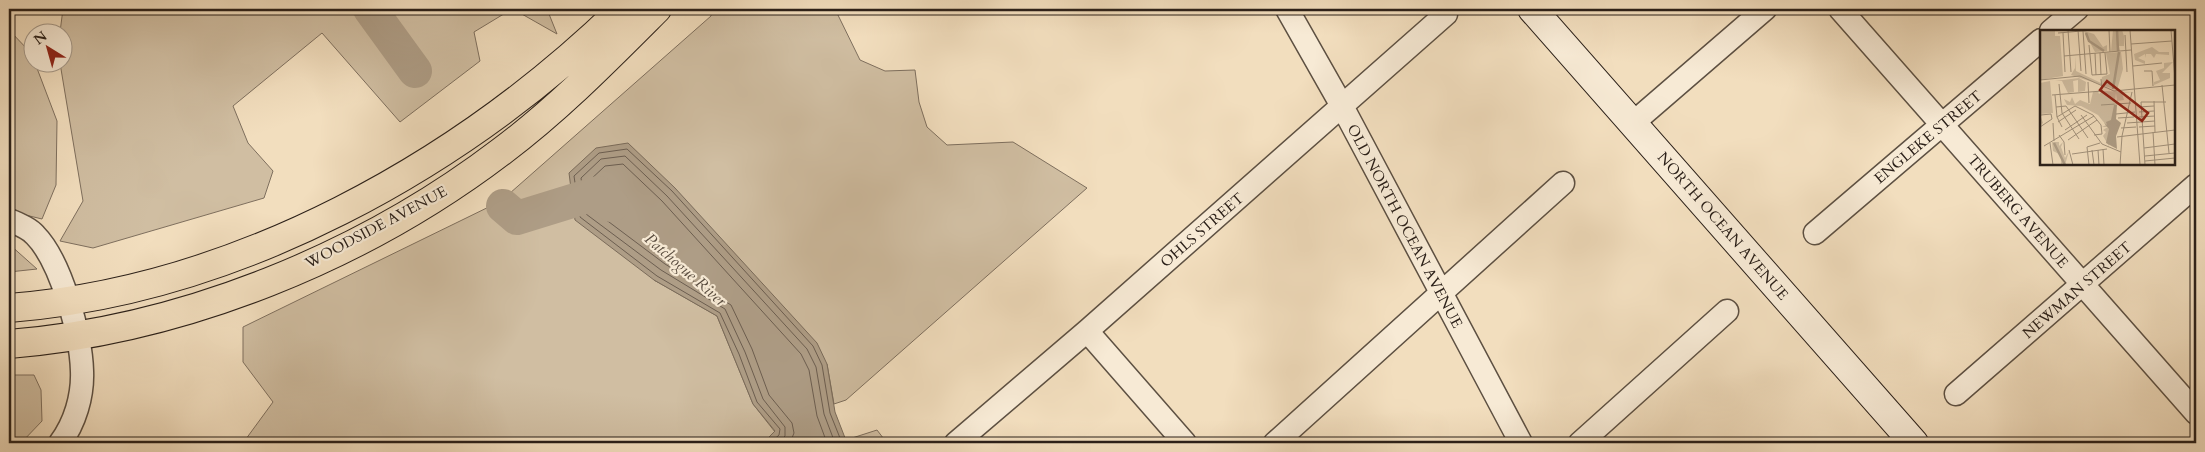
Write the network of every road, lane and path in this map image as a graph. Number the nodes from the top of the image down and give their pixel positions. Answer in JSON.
{"nodes":[{"id":1,"x":622,"y":9,"type":"edge"},
{"id":2,"x":657,"y":9,"type":"edge"},
{"id":3,"x":1287,"y":9,"type":"edge"},
{"id":4,"x":1532,"y":9,"type":"edge"},
{"id":5,"x":1765,"y":9,"type":"edge"},
{"id":6,"x":1840,"y":9,"type":"edge"},
{"id":7,"x":2077,"y":9,"type":"edge"},
{"id":8,"x":1446,"y":14,"type":"dead end"},
{"id":9,"x":2052,"y":30,"type":"edge"},
{"id":10,"x":2040,"y":41,"type":"edge"},
{"id":11,"x":1342,"y":106,"type":"junction"},
{"id":12,"x":1632,"y":123,"type":"junction"},
{"id":13,"x":1944,"y":124,"type":"junction"},
{"id":14,"x":1563,"y":183,"type":"dead end"},
{"id":15,"x":2196,"y":185,"type":"edge"},
{"id":16,"x":9,"y":220,"type":"edge"},
{"id":17,"x":1814,"y":232,"type":"dead end"},
{"id":18,"x":2083,"y":285,"type":"junction"},
{"id":19,"x":1441,"y":295,"type":"junction"},
{"id":20,"x":9,"y":308,"type":"edge"},
{"id":21,"x":1727,"y":311,"type":"dead end"},
{"id":22,"x":74,"y":318,"type":"junction"},
{"id":23,"x":1087,"y":331,"type":"junction"},
{"id":24,"x":9,"y":344,"type":"edge"},
{"id":25,"x":1956,"y":394,"type":"dead end"},
{"id":26,"x":2196,"y":413,"type":"edge"},
{"id":27,"x":60,"y":443,"type":"edge"},
{"id":28,"x":956,"y":443,"type":"edge"},
{"id":29,"x":1185,"y":443,"type":"edge"},
{"id":30,"x":1275,"y":443,"type":"edge"},
{"id":31,"x":1522,"y":443,"type":"edge"},
{"id":32,"x":1580,"y":443,"type":"edge"},
{"id":33,"x":1914,"y":443,"type":"edge"}],
"edges":[{"from":1,"to":22,"type":"main road","name":"WOODSIDE AVENUE"},
{"from":2,"to":22,"type":"main road","name":"WOODSIDE AVENUE"},
{"from":3,"to":11,"type":"street","name":"OLD NORTH OCEAN AVENUE"},
{"from":4,"to":12,"type":"main road","name":"NORTH OCEAN AVENUE"},
{"from":5,"to":12,"type":"street"},
{"from":6,"to":13,"type":"street","name":"TRUBERG AVENUE"},
{"from":7,"to":9,"type":"street"},
{"from":8,"to":11,"type":"street","name":"OHLS STREET"},
{"from":10,"to":13,"type":"street","name":"ENGLEKE STREET"},
{"from":11,"to":19,"type":"street","name":"OLD NORTH OCEAN AVENUE"},
{"from":11,"to":23,"type":"street","name":"OHLS STREET"},
{"from":12,"to":33,"type":"main road","name":"NORTH OCEAN AVENUE"},
{"from":13,"to":17,"type":"street","name":"ENGLEKE STREET"},
{"from":13,"to":18,"type":"street","name":"TRUBERG AVENUE"},
{"from":14,"to":19,"type":"street"},
{"from":15,"to":18,"type":"street","name":"NEWMAN STREET"},
{"from":16,"to":22,"type":"street"},
{"from":18,"to":25,"type":"street","name":"NEWMAN STREET"},
{"from":18,"to":26,"type":"street","name":"TRUBERG AVENUE"},
{"from":19,"to":30,"type":"street"},
{"from":19,"to":31,"type":"street","name":"OLD NORTH OCEAN AVENUE"},
{"from":20,"to":22,"type":"main road","name":"WOODSIDE AVENUE"},
{"from":21,"to":32,"type":"street"},
{"from":22,"to":24,"type":"main road","name":"WOODSIDE AVENUE"},
{"from":22,"to":27,"type":"street"},
{"from":23,"to":28,"type":"street","name":"OHLS STREET"},
{"from":23,"to":29,"type":"street"}]}
